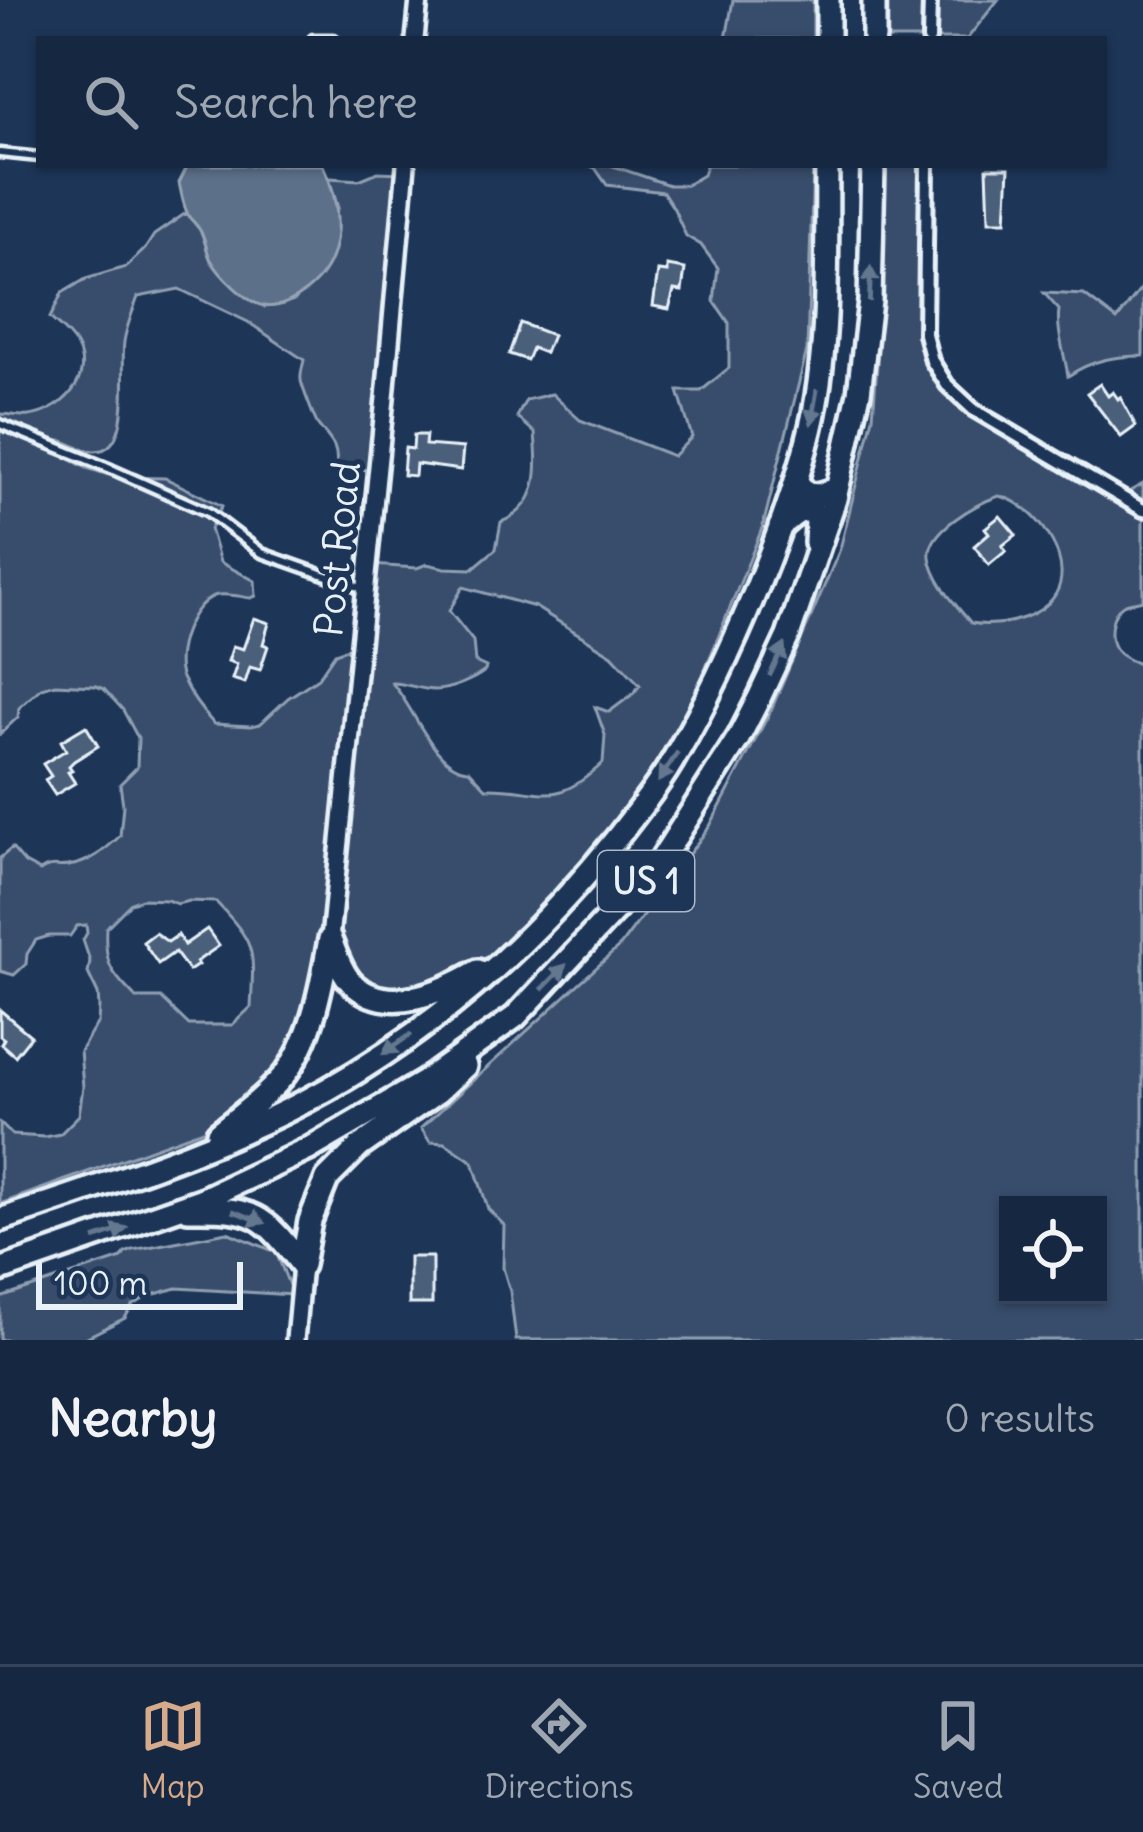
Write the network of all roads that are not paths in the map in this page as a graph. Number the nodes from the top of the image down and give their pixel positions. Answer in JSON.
{"nodes":[{"id":1,"x":418,"y":0,"type":"edge"},
{"id":2,"x":828,"y":0,"type":"edge"},
{"id":3,"x":874,"y":0,"type":"edge"},
{"id":4,"x":930,"y":0,"type":"edge"},
{"id":5,"x":415,"y":36,"type":"edge"},
{"id":6,"x":827,"y":36,"type":"edge"},
{"id":7,"x":874,"y":36,"type":"edge"},
{"id":8,"x":929,"y":36,"type":"edge"},
{"id":9,"x":0,"y":153,"type":"edge"},
{"id":10,"x":36,"y":157,"type":"edge"},
{"id":11,"x":406,"y":168,"type":"edge"},
{"id":12,"x":827,"y":168,"type":"edge"},
{"id":13,"x":873,"y":168,"type":"edge"},
{"id":14,"x":927,"y":168,"type":"edge"},
{"id":15,"x":0,"y":424,"type":"edge"},
{"id":16,"x":796,"y":480,"type":"junction"},
{"id":17,"x":837,"y":489,"type":"junction"},
{"id":18,"x":1143,"y":510,"type":"edge"},
{"id":19,"x":780,"y":528,"type":"junction"},
{"id":20,"x":817,"y":556,"type":"junction"},
{"id":21,"x":365,"y":589,"type":"junction"},
{"id":22,"x":540,"y":926,"type":"junction"},
{"id":23,"x":330,"y":939,"type":"junction"},
{"id":24,"x":367,"y":994,"type":"junction"},
{"id":25,"x":315,"y":1013,"type":"junction"},
{"id":26,"x":515,"y":1017,"type":"junction"},
{"id":27,"x":184,"y":1154,"type":"junction"},
{"id":28,"x":176,"y":1209,"type":"junction"},
{"id":29,"x":0,"y":1220,"type":"edge"},
{"id":30,"x":302,"y":1265,"type":"junction"},
{"id":31,"x":0,"y":1270,"type":"edge"},
{"id":32,"x":295,"y":1340,"type":"edge"}],
"edges":[{"from":1,"to":5,"type":"street"},
{"from":2,"to":6,"type":"highway"},
{"from":3,"to":7,"type":"highway"},
{"from":4,"to":8,"type":"street"},
{"from":9,"to":10,"type":"lane"},
{"from":11,"to":21,"type":"street","name":"Post Road"},
{"from":12,"to":16,"type":"highway","number":"US 1","one_way":true},
{"from":17,"to":13,"type":"highway","number":"US 1","one_way":true},
{"from":14,"to":18,"type":"street"},
{"from":15,"to":21,"type":"lane"},
{"from":16,"to":17,"type":"highway"},
{"from":16,"to":19,"type":"highway","number":"US 1"},
{"from":17,"to":20,"type":"highway","number":"US 1"},
{"from":19,"to":20,"type":"highway"},
{"from":19,"to":22,"type":"highway","number":"US 1","one_way":true},
{"from":26,"to":20,"type":"highway","number":"US 1","one_way":true},
{"from":21,"to":23,"type":"street","name":"Post Road"},
{"from":22,"to":24,"type":"highway"},
{"from":22,"to":27,"type":"highway","number":"US 1","one_way":true},
{"from":23,"to":24,"type":"highway"},
{"from":23,"to":25,"type":"highway"},
{"from":24,"to":25,"type":"highway"},
{"from":25,"to":27,"type":"highway"},
{"from":26,"to":28,"type":"highway","number":"US 1"},
{"from":26,"to":30,"type":"highway"},
{"from":27,"to":29,"type":"highway","number":"US 1"},
{"from":28,"to":30,"type":"highway","one_way":true},
{"from":31,"to":28,"type":"highway","number":"US 1","one_way":true},
{"from":30,"to":32,"type":"street"}]}
